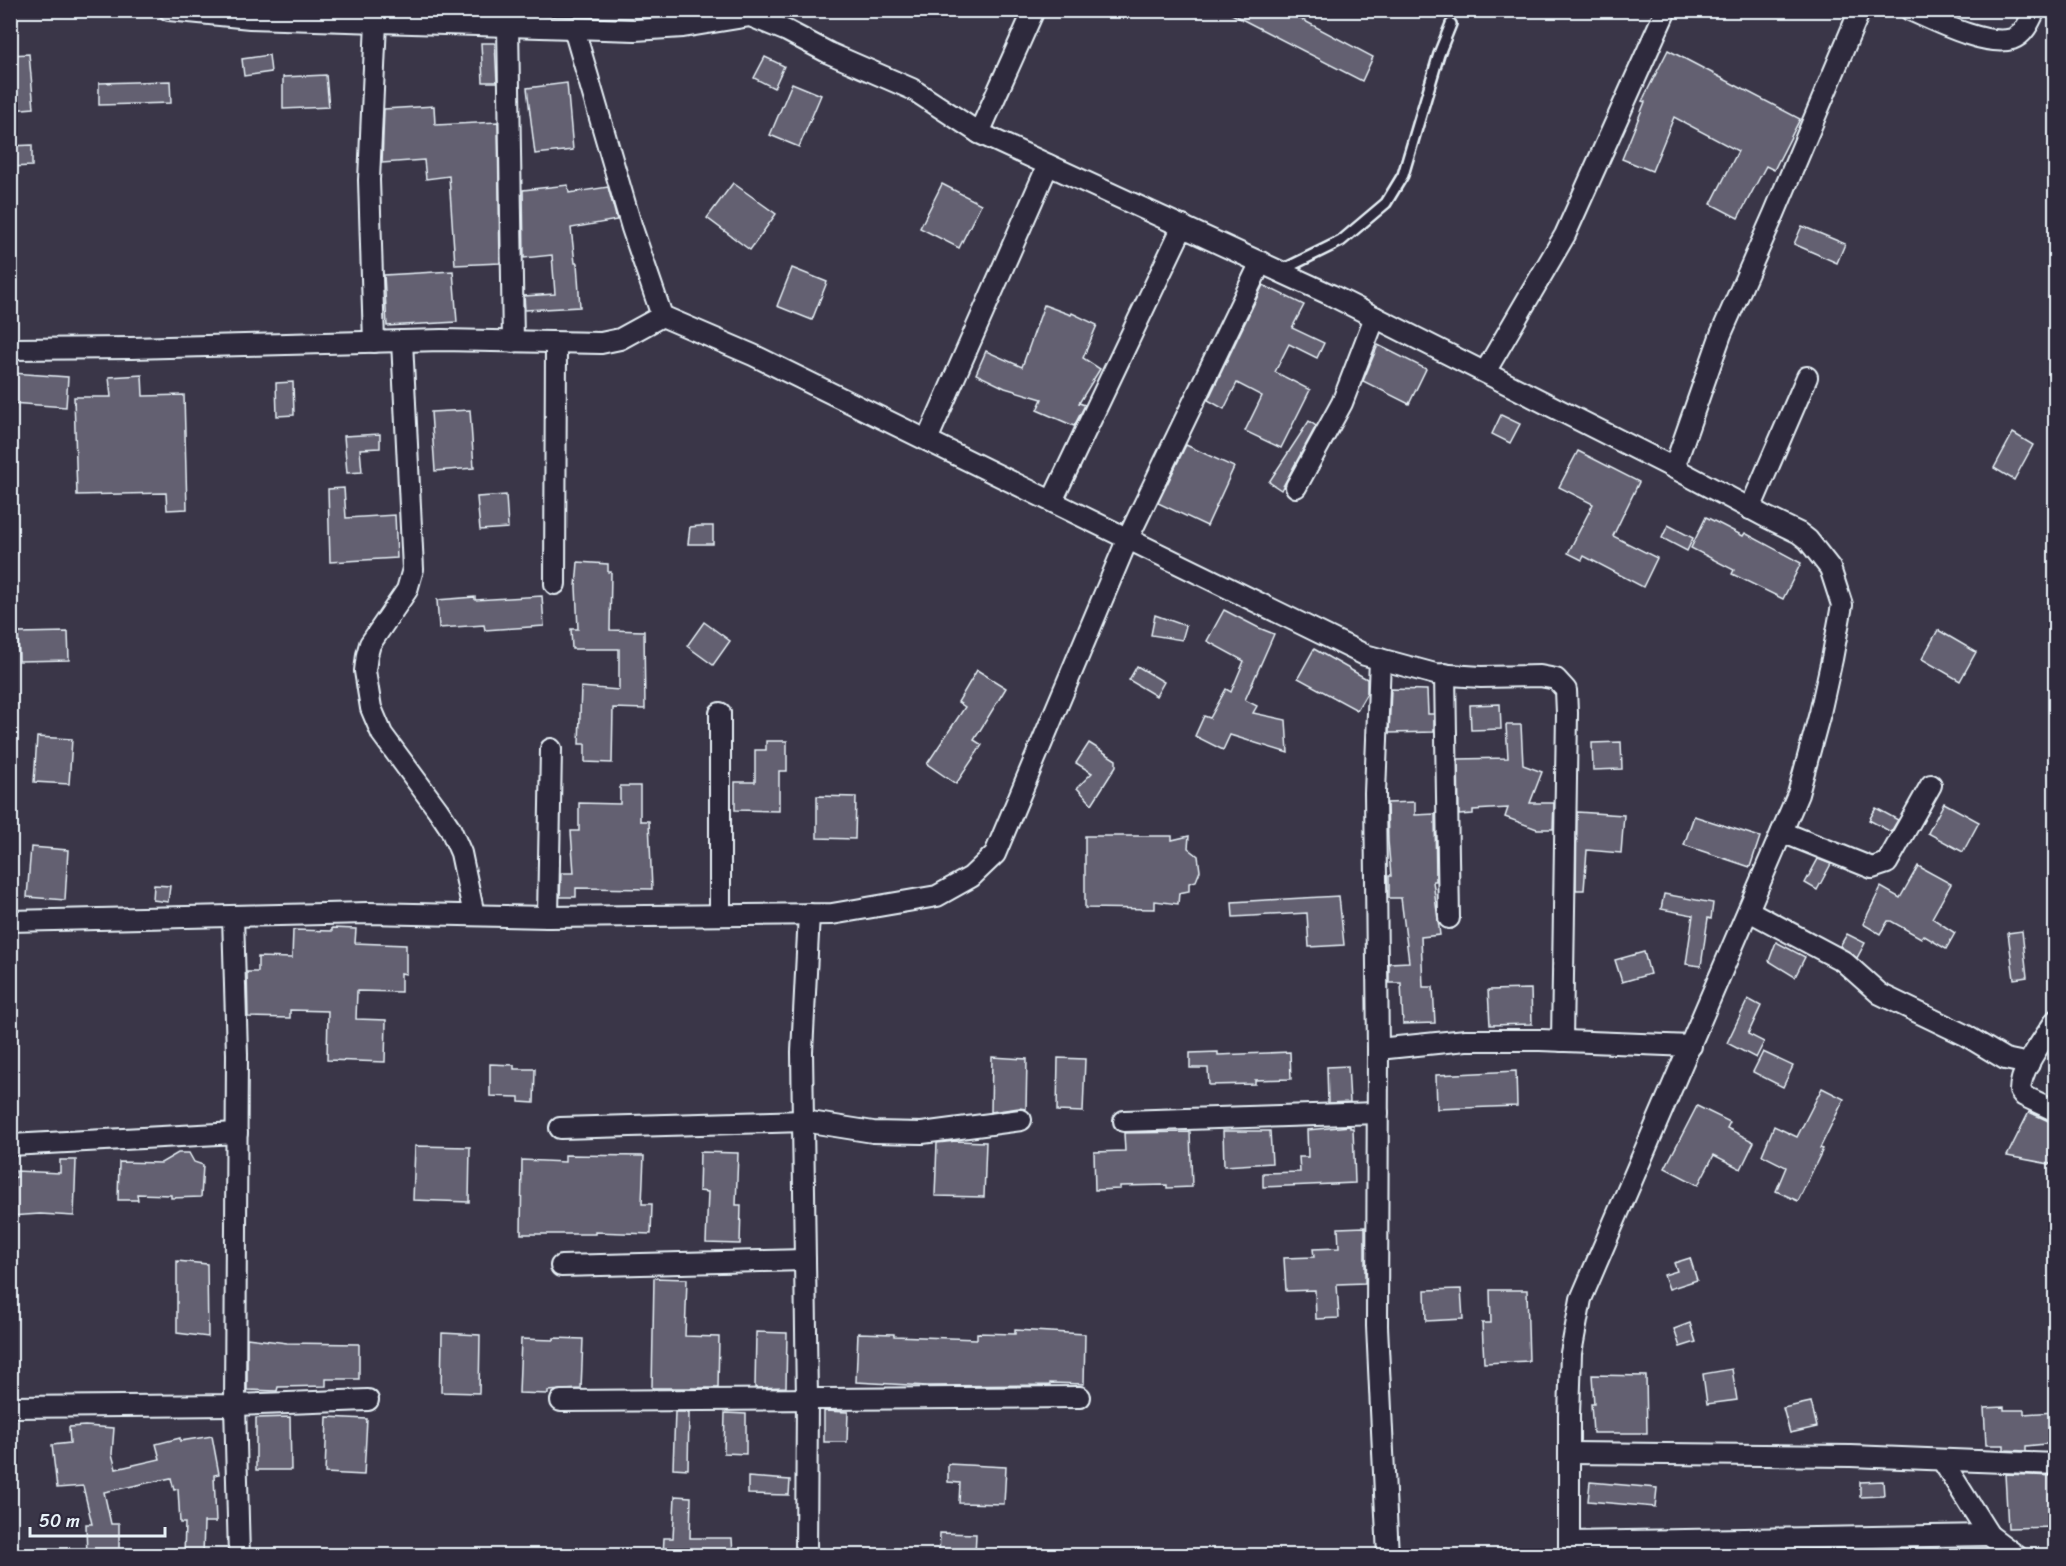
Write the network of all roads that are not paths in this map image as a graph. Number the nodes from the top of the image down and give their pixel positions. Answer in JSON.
{"nodes":[{"id":1,"x":169,"y":10,"type":"edge"},
{"id":2,"x":1034,"y":10,"type":"edge"},
{"id":3,"x":1666,"y":10,"type":"edge"},
{"id":4,"x":1860,"y":10,"type":"edge"},
{"id":5,"x":1910,"y":10,"type":"edge"},
{"id":6,"x":2035,"y":10,"type":"edge"},
{"id":7,"x":751,"y":13,"type":"edge"},
{"id":8,"x":375,"y":16,"type":"edge"},
{"id":9,"x":1450,"y":24,"type":"dead end"},
{"id":10,"x":508,"y":25,"type":"junction"},
{"id":11,"x":574,"y":29,"type":"junction"},
{"id":12,"x":979,"y":133,"type":"junction"},
{"id":13,"x":1048,"y":165,"type":"junction"},
{"id":14,"x":1184,"y":226,"type":"junction"},
{"id":15,"x":1261,"y":262,"type":"junction"},
{"id":16,"x":1280,"y":271,"type":"junction"},
{"id":17,"x":662,"y":316,"type":"junction"},
{"id":18,"x":1375,"y":317,"type":"junction"},
{"id":19,"x":402,"y":341,"type":"junction"},
{"id":20,"x":374,"y":342,"type":"junction"},
{"id":21,"x":513,"y":342,"type":"junction"},
{"id":22,"x":556,"y":342,"type":"junction"},
{"id":23,"x":10,"y":349,"type":"edge"},
{"id":24,"x":1485,"y":372,"type":"junction"},
{"id":25,"x":1807,"y":377,"type":"dead end"},
{"id":26,"x":927,"y":440,"type":"junction"},
{"id":27,"x":1674,"y":468,"type":"junction"},
{"id":28,"x":1296,"y":487,"type":"dead end"},
{"id":29,"x":1052,"y":501,"type":"junction"},
{"id":30,"x":1749,"y":509,"type":"junction"},
{"id":31,"x":1128,"y":538,"type":"junction"},
{"id":32,"x":555,"y":584,"type":"dead end"},
{"id":33,"x":1380,"y":659,"type":"junction"},
{"id":34,"x":1445,"y":674,"type":"junction"},
{"id":35,"x":720,"y":713,"type":"dead end"},
{"id":36,"x":551,"y":749,"type":"dead end"},
{"id":37,"x":1931,"y":785,"type":"dead end"},
{"id":38,"x":1782,"y":832,"type":"junction"},
{"id":39,"x":1749,"y":911,"type":"junction"},
{"id":40,"x":809,"y":914,"type":"junction"},
{"id":41,"x":474,"y":915,"type":"junction"},
{"id":42,"x":720,"y":915,"type":"junction"},
{"id":43,"x":233,"y":916,"type":"junction"},
{"id":44,"x":548,"y":917,"type":"junction"},
{"id":45,"x":1449,"y":918,"type":"dead end"},
{"id":46,"x":10,"y":921,"type":"edge"},
{"id":47,"x":2055,"y":1020,"type":"edge"},
{"id":48,"x":1562,"y":1041,"type":"junction"},
{"id":49,"x":1691,"y":1046,"type":"junction"},
{"id":50,"x":1378,"y":1049,"type":"junction"},
{"id":51,"x":2029,"y":1064,"type":"junction"},
{"id":52,"x":2055,"y":1111,"type":"edge"},
{"id":53,"x":1378,"y":1113,"type":"junction"},
{"id":54,"x":1020,"y":1120,"type":"dead end"},
{"id":55,"x":804,"y":1121,"type":"junction"},
{"id":56,"x":1124,"y":1121,"type":"dead end"},
{"id":57,"x":560,"y":1128,"type":"dead end"},
{"id":58,"x":237,"y":1133,"type":"junction"},
{"id":59,"x":10,"y":1145,"type":"edge"},
{"id":60,"x":805,"y":1260,"type":"junction"},
{"id":61,"x":561,"y":1266,"type":"dead end"},
{"id":62,"x":1080,"y":1397,"type":"dead end"},
{"id":63,"x":807,"y":1399,"type":"junction"},
{"id":64,"x":368,"y":1400,"type":"dead end"},
{"id":65,"x":561,"y":1401,"type":"dead end"},
{"id":66,"x":235,"y":1405,"type":"junction"},
{"id":67,"x":10,"y":1407,"type":"edge"},
{"id":68,"x":1569,"y":1453,"type":"junction"},
{"id":69,"x":1942,"y":1460,"type":"junction"},
{"id":70,"x":2055,"y":1464,"type":"edge"},
{"id":71,"x":1989,"y":1535,"type":"junction"},
{"id":72,"x":1569,"y":1549,"type":"edge"},
{"id":73,"x":239,"y":1556,"type":"edge"},
{"id":74,"x":806,"y":1556,"type":"edge"},
{"id":75,"x":1388,"y":1556,"type":"edge"},
{"id":76,"x":2017,"y":1556,"type":"edge"}],
"edges":[{"from":1,"to":8,"type":"street"},
{"from":2,"to":12,"type":"street"},
{"from":3,"to":24,"type":"street"},
{"from":4,"to":27,"type":"street"},
{"from":5,"to":6,"type":"street"},
{"from":7,"to":11,"type":"street"},
{"from":7,"to":12,"type":"street"},
{"from":8,"to":10,"type":"street"},
{"from":8,"to":20,"type":"street"},
{"from":9,"to":16,"type":"lane"},
{"from":10,"to":11,"type":"street"},
{"from":10,"to":21,"type":"street"},
{"from":11,"to":17,"type":"street"},
{"from":12,"to":13,"type":"street"},
{"from":13,"to":14,"type":"street"},
{"from":13,"to":26,"type":"street"},
{"from":14,"to":15,"type":"street"},
{"from":14,"to":29,"type":"street"},
{"from":15,"to":16,"type":"street"},
{"from":15,"to":31,"type":"street"},
{"from":16,"to":18,"type":"street"},
{"from":17,"to":22,"type":"street"},
{"from":17,"to":26,"type":"street"},
{"from":18,"to":24,"type":"street"},
{"from":18,"to":28,"type":"street"},
{"from":19,"to":20,"type":"street"},
{"from":19,"to":21,"type":"street"},
{"from":19,"to":41,"type":"street"},
{"from":20,"to":23,"type":"street"},
{"from":21,"to":22,"type":"street"},
{"from":22,"to":32,"type":"street"},
{"from":24,"to":27,"type":"street"},
{"from":25,"to":30,"type":"street"},
{"from":26,"to":29,"type":"street"},
{"from":27,"to":30,"type":"street"},
{"from":29,"to":31,"type":"street"},
{"from":30,"to":38,"type":"street"},
{"from":31,"to":33,"type":"street"},
{"from":31,"to":40,"type":"street"},
{"from":33,"to":34,"type":"street"},
{"from":33,"to":50,"type":"street"},
{"from":34,"to":45,"type":"street"},
{"from":34,"to":48,"type":"street"},
{"from":35,"to":42,"type":"street"},
{"from":36,"to":44,"type":"street"},
{"from":37,"to":38,"type":"street"},
{"from":38,"to":39,"type":"street"},
{"from":39,"to":49,"type":"street"},
{"from":39,"to":51,"type":"street"},
{"from":40,"to":42,"type":"street"},
{"from":40,"to":55,"type":"street"},
{"from":41,"to":43,"type":"street"},
{"from":41,"to":44,"type":"street"},
{"from":42,"to":44,"type":"street"},
{"from":43,"to":46,"type":"street"},
{"from":43,"to":58,"type":"street"},
{"from":47,"to":51,"type":"street"},
{"from":48,"to":49,"type":"street"},
{"from":48,"to":50,"type":"street"},
{"from":49,"to":68,"type":"street"},
{"from":50,"to":53,"type":"street"},
{"from":51,"to":52,"type":"street"},
{"from":53,"to":56,"type":"street"},
{"from":53,"to":75,"type":"street"},
{"from":54,"to":55,"type":"street"},
{"from":55,"to":57,"type":"street"},
{"from":55,"to":60,"type":"street"},
{"from":58,"to":59,"type":"street"},
{"from":58,"to":66,"type":"street"},
{"from":60,"to":61,"type":"street"},
{"from":60,"to":63,"type":"street"},
{"from":62,"to":63,"type":"street"},
{"from":63,"to":65,"type":"street"},
{"from":63,"to":74,"type":"street"},
{"from":64,"to":66,"type":"street"},
{"from":66,"to":67,"type":"street"},
{"from":66,"to":73,"type":"street"},
{"from":68,"to":69,"type":"street"},
{"from":68,"to":72,"type":"street"},
{"from":69,"to":70,"type":"street"},
{"from":69,"to":71,"type":"street"},
{"from":71,"to":72,"type":"street"},
{"from":71,"to":76,"type":"street"}]}
